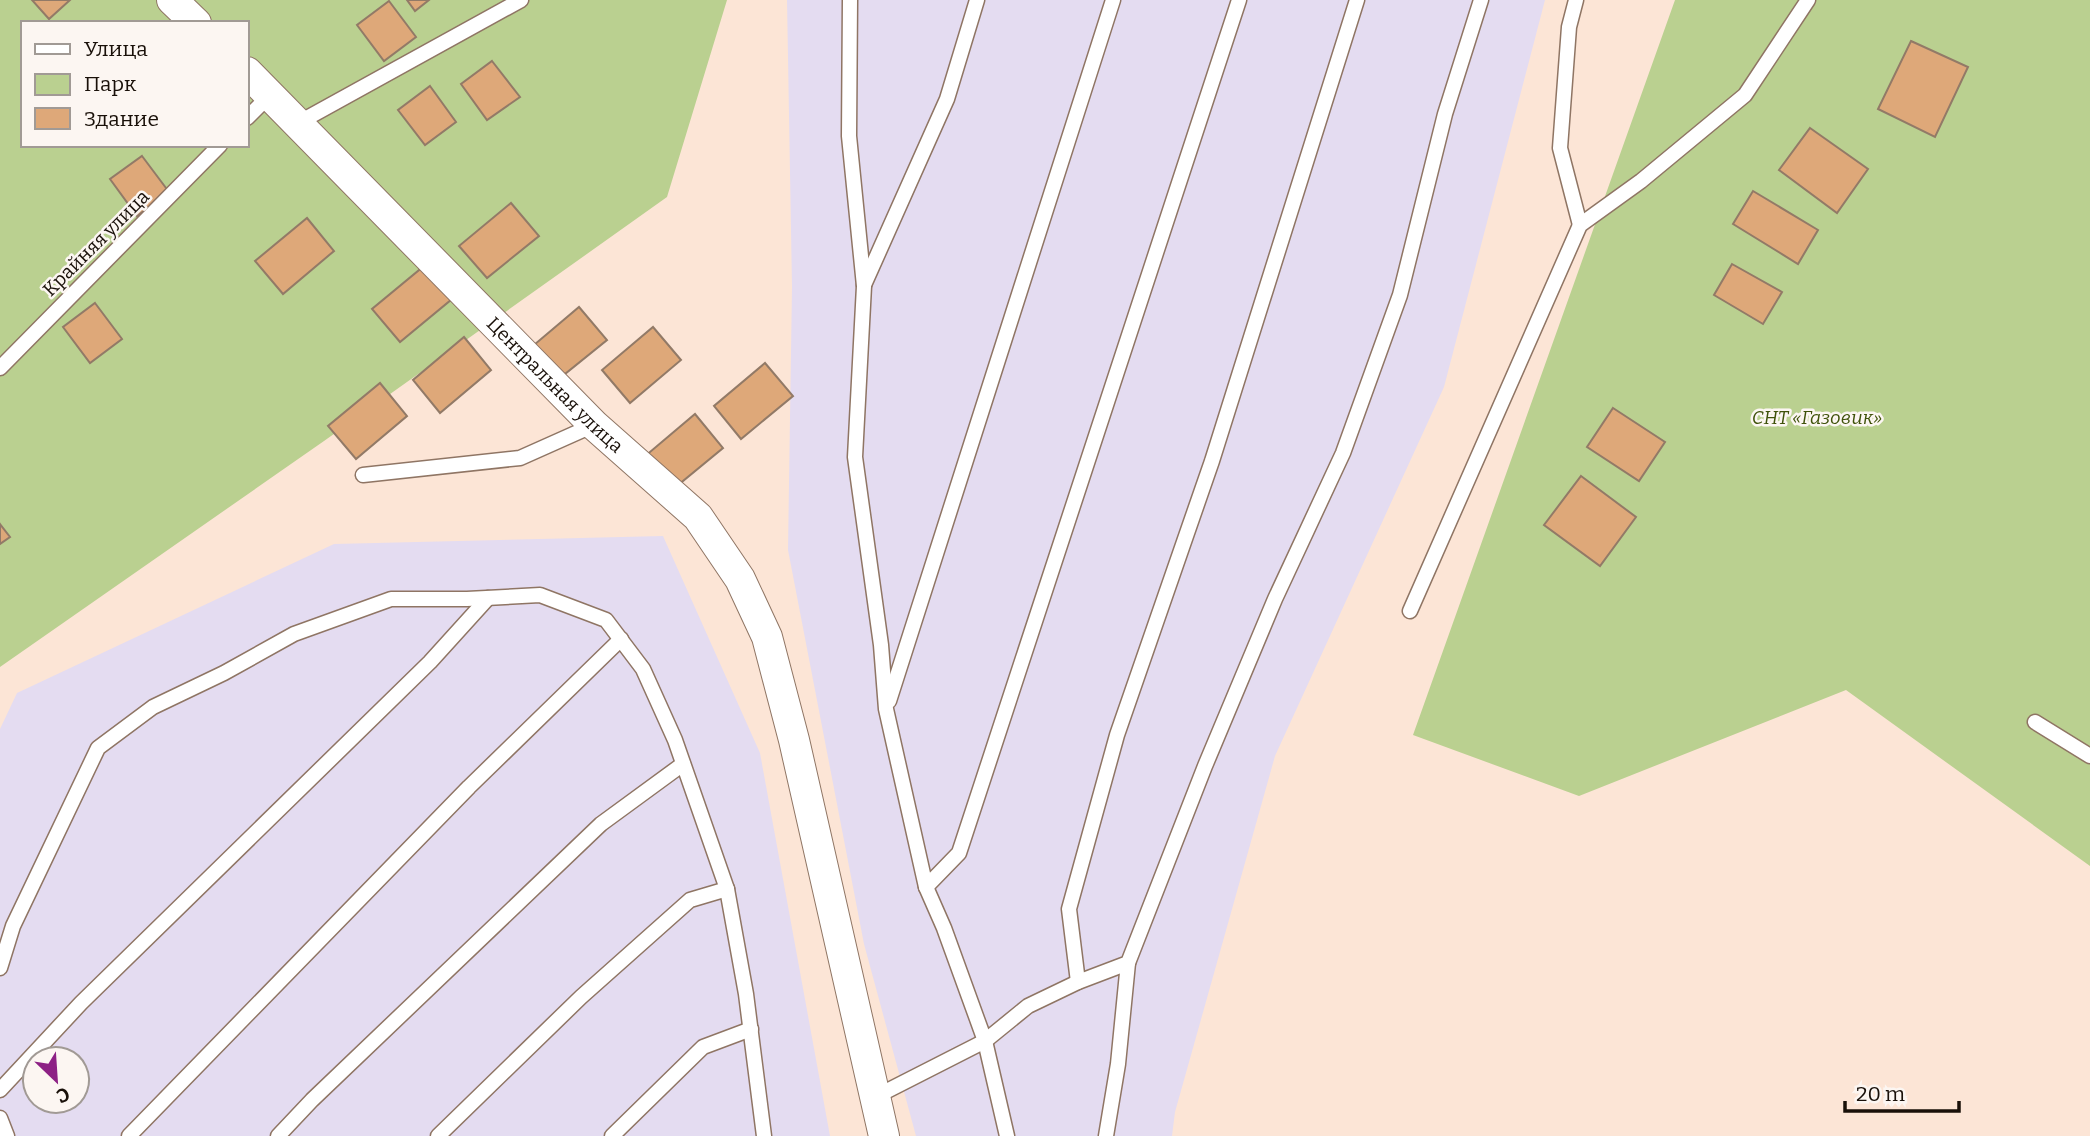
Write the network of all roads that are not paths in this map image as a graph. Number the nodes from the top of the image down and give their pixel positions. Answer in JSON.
{"nodes":[{"id":1,"x":172,"y":0,"type":"edge"},
{"id":2,"x":521,"y":0,"type":"edge"},
{"id":3,"x":850,"y":0,"type":"edge"},
{"id":4,"x":977,"y":0,"type":"edge"},
{"id":5,"x":1113,"y":0,"type":"edge"},
{"id":6,"x":1239,"y":0,"type":"edge"},
{"id":7,"x":1357,"y":0,"type":"edge"},
{"id":8,"x":1481,"y":0,"type":"edge"},
{"id":9,"x":1576,"y":0,"type":"edge"},
{"id":10,"x":1808,"y":0,"type":"edge"},
{"id":11,"x":194,"y":21,"type":"edge"},
{"id":12,"x":248,"y":73,"type":"edge"},
{"id":13,"x":270,"y":95,"type":"junction"},
{"id":14,"x":248,"y":117,"type":"edge"},
{"id":15,"x":298,"y":123,"type":"junction"},
{"id":16,"x":218,"y":147,"type":"edge"},
{"id":17,"x":1580,"y":225,"type":"junction"},
{"id":18,"x":864,"y":286,"type":"junction"},
{"id":19,"x":0,"y":368,"type":"edge"},
{"id":20,"x":594,"y":425,"type":"junction"},
{"id":21,"x":363,"y":475,"type":"dead end"},
{"id":22,"x":488,"y":598,"type":"junction"},
{"id":23,"x":1410,"y":611,"type":"dead end"},
{"id":24,"x":621,"y":639,"type":"junction"},
{"id":25,"x":886,"y":709,"type":"junction"},
{"id":26,"x":2035,"y":722,"type":"dead end"},
{"id":27,"x":2090,"y":755,"type":"edge"},
{"id":28,"x":683,"y":764,"type":"junction"},
{"id":29,"x":926,"y":887,"type":"junction"},
{"id":30,"x":727,"y":889,"type":"junction"},
{"id":31,"x":1128,"y":964,"type":"junction"},
{"id":32,"x":0,"y":968,"type":"edge"},
{"id":33,"x":1077,"y":982,"type":"junction"},
{"id":34,"x":751,"y":1029,"type":"junction"},
{"id":35,"x":985,"y":1041,"type":"junction"},
{"id":36,"x":0,"y":1090,"type":"edge"},
{"id":37,"x":875,"y":1097,"type":"junction"},
{"id":38,"x":0,"y":1118,"type":"edge"},
{"id":39,"x":7,"y":1136,"type":"edge"},
{"id":40,"x":129,"y":1136,"type":"edge"},
{"id":41,"x":278,"y":1136,"type":"edge"},
{"id":42,"x":439,"y":1136,"type":"edge"},
{"id":43,"x":612,"y":1136,"type":"edge"},
{"id":44,"x":764,"y":1136,"type":"edge"},
{"id":45,"x":884,"y":1136,"type":"edge"},
{"id":46,"x":1007,"y":1136,"type":"edge"},
{"id":47,"x":1106,"y":1136,"type":"edge"}],
"edges":[{"from":1,"to":11,"type":"street"},
{"from":2,"to":15,"type":"lane"},
{"from":3,"to":18,"type":"lane"},
{"from":4,"to":18,"type":"lane"},
{"from":5,"to":25,"type":"lane"},
{"from":6,"to":29,"type":"lane"},
{"from":7,"to":33,"type":"lane"},
{"from":8,"to":31,"type":"lane"},
{"from":9,"to":17,"type":"lane"},
{"from":10,"to":17,"type":"lane"},
{"from":12,"to":13,"type":"street","name":"Центральная улица"},
{"from":13,"to":14,"type":"lane"},
{"from":13,"to":15,"type":"street","name":"Центральная улица"},
{"from":15,"to":20,"type":"street","name":"Центральная улица"},
{"from":16,"to":19,"type":"lane","name":"Крайняя улица"},
{"from":17,"to":23,"type":"lane"},
{"from":18,"to":25,"type":"lane"},
{"from":20,"to":21,"type":"lane"},
{"from":20,"to":37,"type":"street","name":"Центральная улица"},
{"from":22,"to":24,"type":"lane"},
{"from":22,"to":32,"type":"lane"},
{"from":22,"to":36,"type":"lane"},
{"from":24,"to":28,"type":"lane"},
{"from":24,"to":40,"type":"lane"},
{"from":25,"to":29,"type":"lane"},
{"from":26,"to":27,"type":"lane"},
{"from":28,"to":30,"type":"lane"},
{"from":28,"to":41,"type":"lane"},
{"from":29,"to":35,"type":"lane"},
{"from":30,"to":34,"type":"lane"},
{"from":30,"to":42,"type":"lane"},
{"from":31,"to":33,"type":"lane"},
{"from":31,"to":47,"type":"lane"},
{"from":33,"to":35,"type":"lane"},
{"from":34,"to":43,"type":"lane"},
{"from":34,"to":44,"type":"lane"},
{"from":35,"to":37,"type":"lane"},
{"from":35,"to":46,"type":"lane"},
{"from":37,"to":45,"type":"street","name":"Центральная улица"},
{"from":38,"to":39,"type":"lane"}]}
